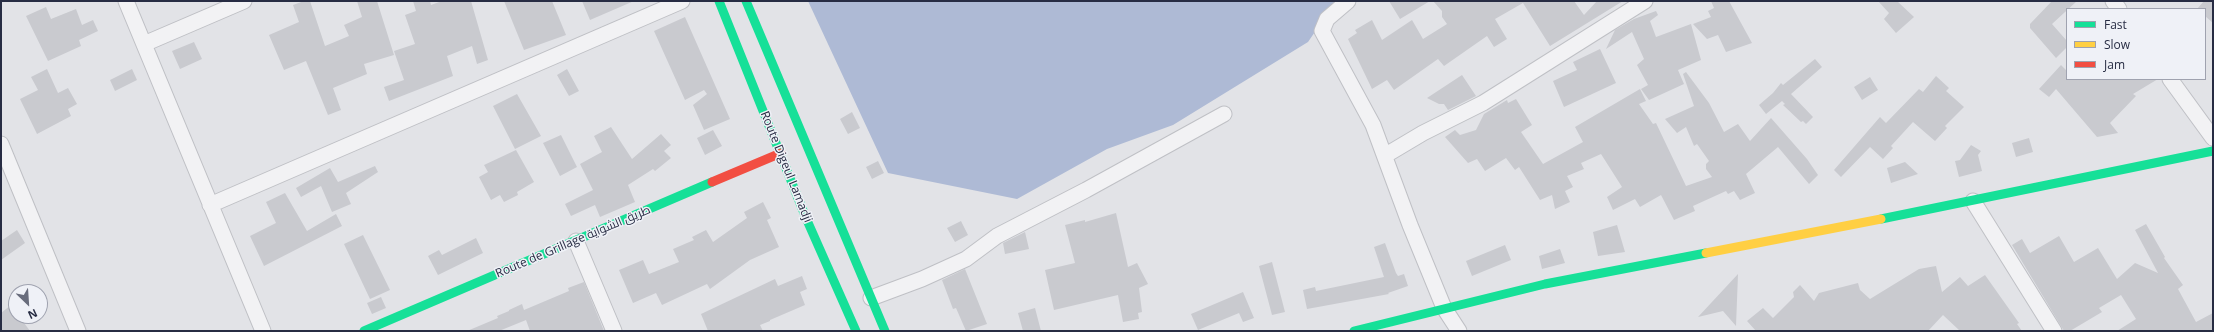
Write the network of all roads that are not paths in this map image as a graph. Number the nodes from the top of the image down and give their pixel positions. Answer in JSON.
{"nodes":[{"id":1,"x":126,"y":1,"type":"edge"},
{"id":2,"x":244,"y":1,"type":"edge"},
{"id":3,"x":682,"y":1,"type":"edge"},
{"id":4,"x":719,"y":1,"type":"edge"},
{"id":5,"x":746,"y":1,"type":"edge"},
{"id":6,"x":1348,"y":1,"type":"edge"},
{"id":7,"x":1645,"y":1,"type":"edge"},
{"id":8,"x":144,"y":44,"type":"junction"},
{"id":9,"x":2171,"y":80,"type":"edge"},
{"id":10,"x":1224,"y":114,"type":"dead end"},
{"id":11,"x":2213,"y":138,"type":"edge"},
{"id":12,"x":1,"y":144,"type":"edge"},
{"id":13,"x":2213,"y":151,"type":"edge"},
{"id":14,"x":781,"y":153,"type":"junction"},
{"id":15,"x":1386,"y":155,"type":"junction"},
{"id":16,"x":1973,"y":200,"type":"junction"},
{"id":17,"x":210,"y":205,"type":"junction"},
{"id":18,"x":576,"y":241,"type":"junction"},
{"id":19,"x":871,"y":298,"type":"junction"},
{"id":20,"x":1444,"y":308,"type":"junction"},
{"id":21,"x":78,"y":331,"type":"edge"},
{"id":22,"x":263,"y":331,"type":"edge"},
{"id":23,"x":364,"y":331,"type":"edge"},
{"id":24,"x":614,"y":331,"type":"edge"},
{"id":25,"x":856,"y":331,"type":"edge"},
{"id":26,"x":885,"y":331,"type":"edge"},
{"id":27,"x":1354,"y":331,"type":"edge"},
{"id":28,"x":1460,"y":331,"type":"edge"},
{"id":29,"x":2054,"y":331,"type":"edge"}],
"edges":[{"from":1,"to":8,"type":"street"},
{"from":2,"to":8,"type":"street"},
{"from":3,"to":17,"type":"street"},
{"from":4,"to":14,"type":"street","name":"Route Digeul Lamadji"},
{"from":5,"to":19,"type":"street"},
{"from":6,"to":15,"type":"street"},
{"from":7,"to":15,"type":"street"},
{"from":8,"to":17,"type":"street"},
{"from":9,"to":11,"type":"street"},
{"from":10,"to":19,"type":"street"},
{"from":12,"to":21,"type":"street"},
{"from":13,"to":16,"type":"street"},
{"from":14,"to":18,"type":"street","name":"Route de Grillage طريق الشواية"},
{"from":14,"to":25,"type":"street","name":"Route Digeul Lamadji"},
{"from":15,"to":20,"type":"street"},
{"from":16,"to":20,"type":"street"},
{"from":16,"to":29,"type":"street"},
{"from":17,"to":22,"type":"street"},
{"from":18,"to":23,"type":"street","name":"Route de Grillage طريق الشواية"},
{"from":18,"to":24,"type":"street"},
{"from":19,"to":26,"type":"street"},
{"from":20,"to":27,"type":"street"},
{"from":20,"to":28,"type":"street"}]}
